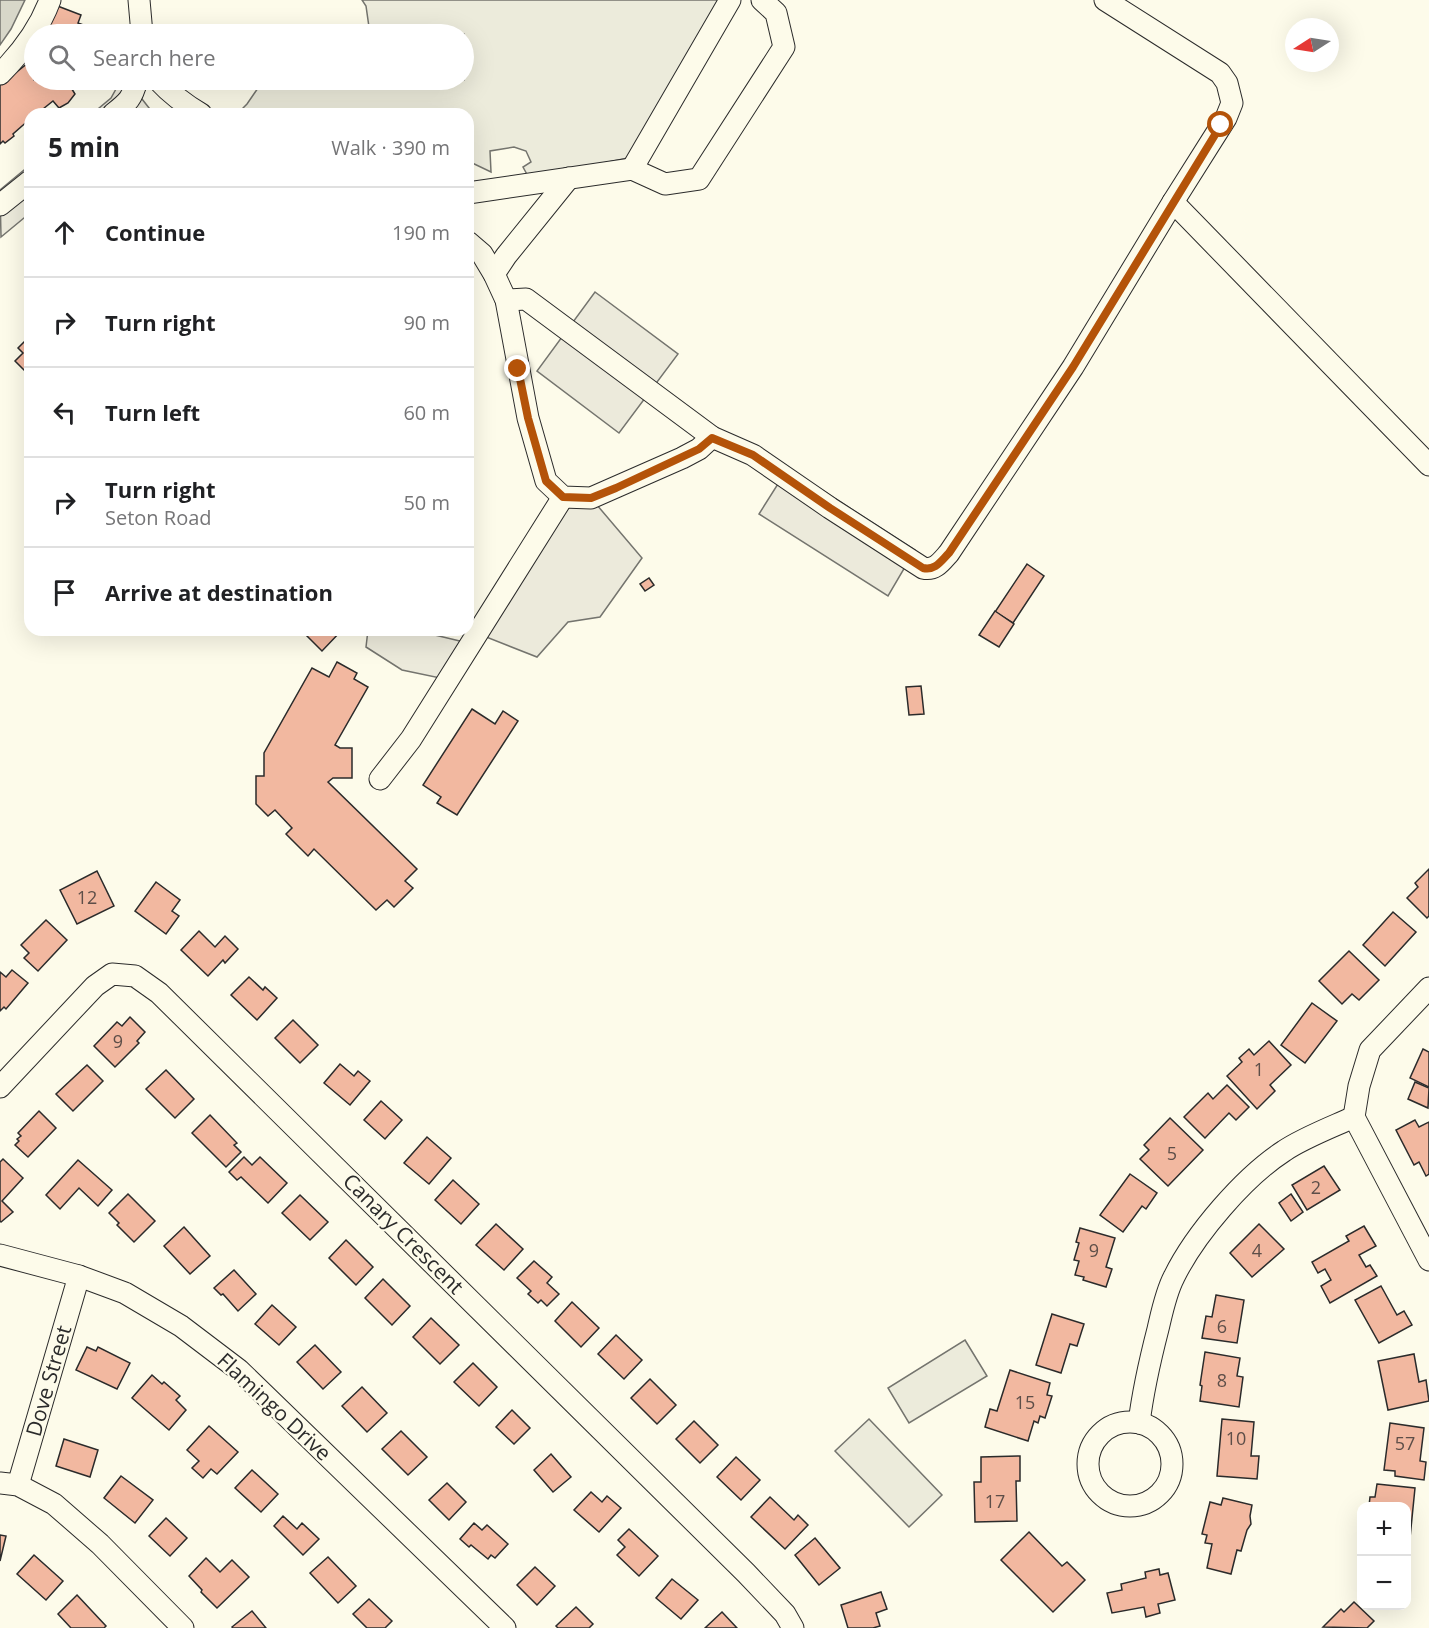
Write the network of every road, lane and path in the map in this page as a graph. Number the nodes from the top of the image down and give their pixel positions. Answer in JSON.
{"nodes":[{"id":1,"x":50,"y":0,"type":"edge"},
{"id":2,"x":139,"y":0,"type":"edge"},
{"id":3,"x":730,"y":0,"type":"edge"},
{"id":4,"x":762,"y":0,"type":"edge"},
{"id":5,"x":1105,"y":0,"type":"edge"},
{"id":6,"x":37,"y":24,"type":"edge"},
{"id":7,"x":141,"y":24,"type":"edge"},
{"id":8,"x":24,"y":46,"type":"edge"},
{"id":9,"x":0,"y":74,"type":"edge"},
{"id":10,"x":133,"y":90,"type":"edge"},
{"id":11,"x":168,"y":90,"type":"edge"},
{"id":12,"x":121,"y":108,"type":"edge"},
{"id":13,"x":190,"y":108,"type":"edge"},
{"id":14,"x":632,"y":169,"type":"junction"},
{"id":15,"x":569,"y":178,"type":"junction"},
{"id":16,"x":24,"y":186,"type":"edge"},
{"id":17,"x":474,"y":192,"type":"edge"},
{"id":18,"x":1173,"y":202,"type":"junction"},
{"id":19,"x":0,"y":205,"type":"edge"},
{"id":20,"x":474,"y":247,"type":"edge"},
{"id":21,"x":494,"y":274,"type":"junction"},
{"id":22,"x":506,"y":300,"type":"junction"},
{"id":23,"x":712,"y":438,"type":"junction"},
{"id":24,"x":1429,"y":465,"type":"edge"},
{"id":25,"x":563,"y":497,"type":"junction"},
{"id":26,"x":380,"y":779,"type":"dead end"},
{"id":27,"x":1429,"y":988,"type":"edge"},
{"id":28,"x":0,"y":1087,"type":"edge"},
{"id":29,"x":1354,"y":1117,"type":"junction"},
{"id":30,"x":0,"y":1255,"type":"edge"},
{"id":31,"x":1429,"y":1260,"type":"edge"},
{"id":32,"x":79,"y":1276,"type":"junction"},
{"id":33,"x":1139,"y":1423,"type":"dead end"},
{"id":34,"x":9,"y":1484,"type":"edge"},
{"id":35,"x":183,"y":1628,"type":"edge"},
{"id":36,"x":505,"y":1628,"type":"edge"},
{"id":37,"x":793,"y":1628,"type":"edge"}],
"edges":[{"from":1,"to":6,"type":"street"},
{"from":2,"to":7,"type":"street"},
{"from":3,"to":14,"type":"street"},
{"from":4,"to":14,"type":"street"},
{"from":5,"to":18,"type":"street"},
{"from":8,"to":9,"type":"street"},
{"from":10,"to":12,"type":"street"},
{"from":11,"to":13,"type":"street"},
{"from":14,"to":15,"type":"street"},
{"from":15,"to":17,"type":"street"},
{"from":15,"to":21,"type":"street"},
{"from":16,"to":19,"type":"street"},
{"from":18,"to":23,"type":"street"},
{"from":18,"to":24,"type":"street"},
{"from":20,"to":21,"type":"street"},
{"from":21,"to":22,"type":"street"},
{"from":22,"to":23,"type":"street"},
{"from":22,"to":25,"type":"street"},
{"from":23,"to":25,"type":"street"},
{"from":25,"to":26,"type":"street"},
{"from":27,"to":29,"type":"street"},
{"from":28,"to":37,"type":"street","name":"Canary Crescent"},
{"from":29,"to":31,"type":"street"},
{"from":29,"to":33,"type":"street"},
{"from":30,"to":32,"type":"street","name":"Flamingo Drive"},
{"from":32,"to":34,"type":"street","name":"Dove Street"},
{"from":32,"to":36,"type":"street","name":"Flamingo Drive"},
{"from":34,"to":35,"type":"street"}]}
